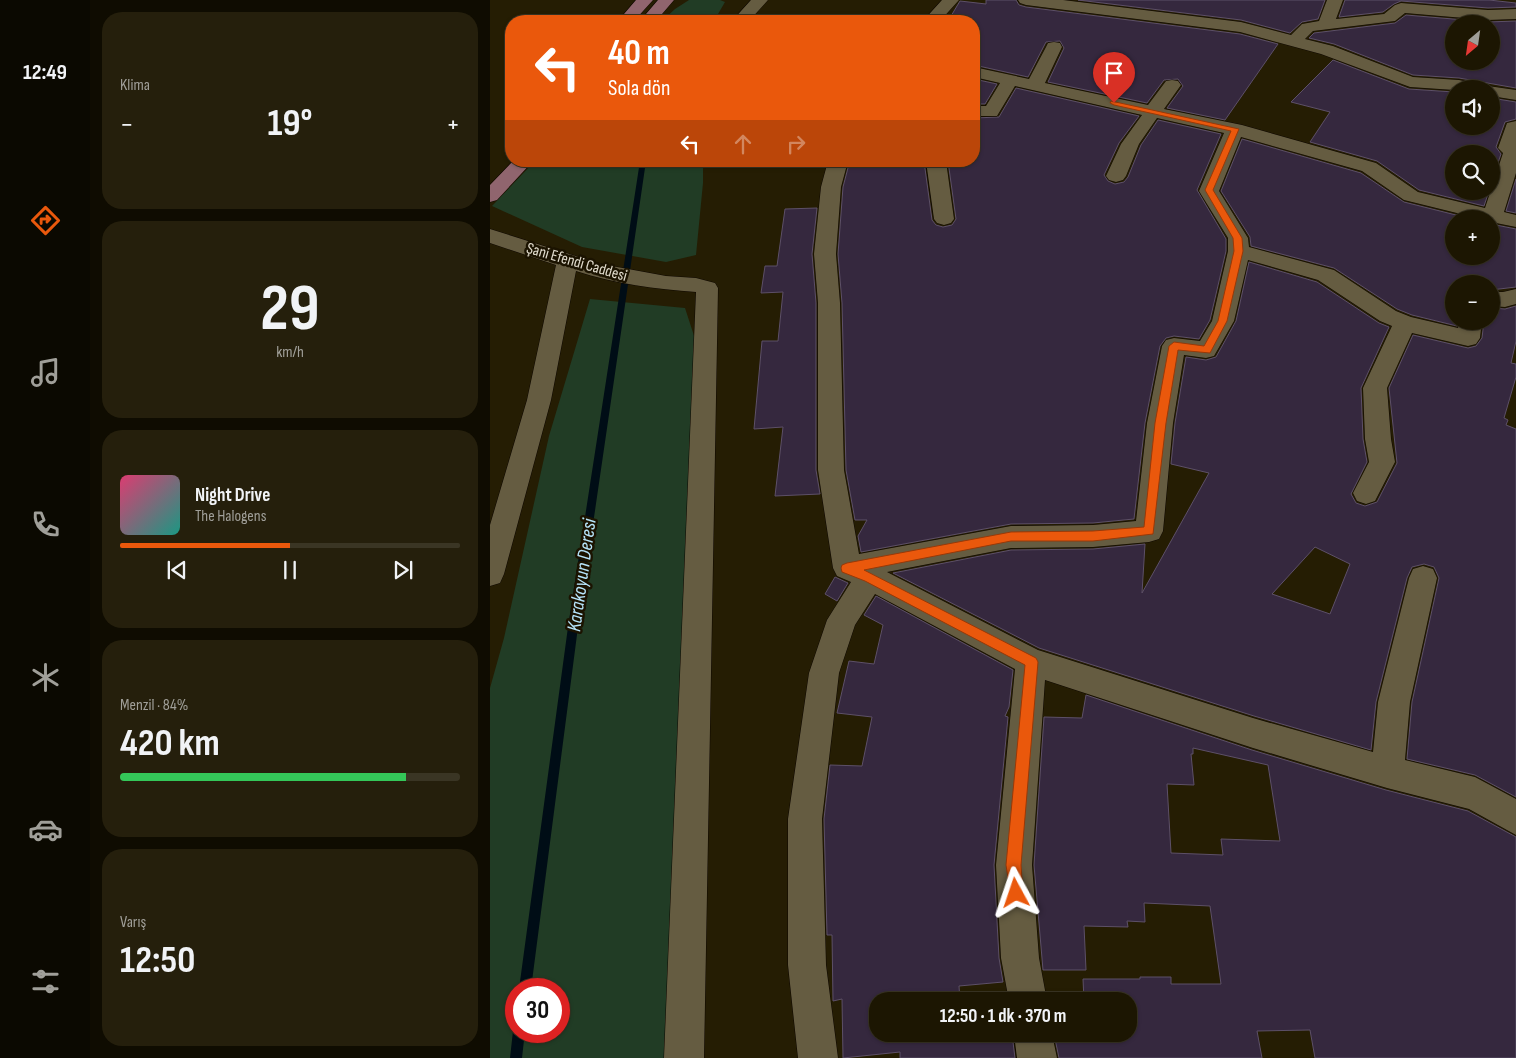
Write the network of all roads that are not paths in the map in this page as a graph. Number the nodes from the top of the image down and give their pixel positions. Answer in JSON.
{"nodes":[{"id":1,"x":645,"y":0,"type":"edge"},
{"id":2,"x":666,"y":0,"type":"edge"},
{"id":3,"x":760,"y":0,"type":"edge"},
{"id":4,"x":951,"y":0,"type":"edge"},
{"id":5,"x":1026,"y":0,"type":"edge"},
{"id":6,"x":1335,"y":0,"type":"edge"},
{"id":7,"x":1516,"y":14,"type":"edge"},
{"id":8,"x":631,"y":15,"type":"edge"},
{"id":9,"x":653,"y":15,"type":"edge"},
{"id":10,"x":746,"y":15,"type":"edge"},
{"id":11,"x":937,"y":15,"type":"edge"},
{"id":12,"x":1326,"y":25,"type":"junction"},
{"id":13,"x":1295,"y":40,"type":"junction"},
{"id":14,"x":1054,"y":48,"type":"dead end"},
{"id":15,"x":980,"y":74,"type":"edge"},
{"id":16,"x":1010,"y":81,"type":"junction"},
{"id":17,"x":1445,"y":84,"type":"edge"},
{"id":18,"x":1034,"y":85,"type":"junction"},
{"id":19,"x":1172,"y":85,"type":"dead end"},
{"id":20,"x":1500,"y":92,"type":"edge"},
{"id":21,"x":1516,"y":95,"type":"edge"},
{"id":22,"x":980,"y":112,"type":"edge"},
{"id":23,"x":1154,"y":113,"type":"junction"},
{"id":24,"x":1516,"y":127,"type":"edge"},
{"id":25,"x":1235,"y":129,"type":"junction"},
{"id":26,"x":518,"y":167,"type":"edge"},
{"id":27,"x":836,"y":167,"type":"edge"},
{"id":28,"x":937,"y":167,"type":"edge"},
{"id":29,"x":1116,"y":176,"type":"dead end"},
{"id":30,"x":490,"y":196,"type":"edge"},
{"id":31,"x":1468,"y":210,"type":"edge"},
{"id":32,"x":1495,"y":210,"type":"edge"},
{"id":33,"x":1500,"y":218,"type":"edge"},
{"id":34,"x":944,"y":219,"type":"dead end"},
{"id":35,"x":1516,"y":222,"type":"edge"},
{"id":36,"x":490,"y":236,"type":"edge"},
{"id":37,"x":1239,"y":251,"type":"junction"},
{"id":38,"x":568,"y":260,"type":"junction"},
{"id":39,"x":1516,"y":296,"type":"edge"},
{"id":40,"x":1500,"y":300,"type":"edge"},
{"id":41,"x":1405,"y":322,"type":"junction"},
{"id":42,"x":1469,"y":330,"type":"edge"},
{"id":43,"x":1366,"y":493,"type":"dead end"},
{"id":44,"x":858,"y":573,"type":"junction"},
{"id":45,"x":490,"y":574,"type":"edge"},
{"id":46,"x":1423,"y":578,"type":"dead end"},
{"id":47,"x":1031,"y":662,"type":"junction"},
{"id":48,"x":1387,"y":772,"type":"junction"},
{"id":49,"x":1516,"y":818,"type":"edge"},
{"id":50,"x":1026,"y":992,"type":"edge"},
{"id":51,"x":1034,"y":1042,"type":"edge"},
{"id":52,"x":684,"y":1058,"type":"edge"},
{"id":53,"x":818,"y":1058,"type":"edge"},
{"id":54,"x":1037,"y":1058,"type":"edge"}],
"edges":[{"from":1,"to":8,"type":"main road"},
{"from":2,"to":9,"type":"main road"},
{"from":3,"to":10,"type":"street"},
{"from":4,"to":11,"type":"street"},
{"from":5,"to":13,"type":"street"},
{"from":6,"to":12,"type":"street"},
{"from":7,"to":12,"type":"street"},
{"from":12,"to":13,"type":"street"},
{"from":13,"to":17,"type":"street"},
{"from":14,"to":18,"type":"street"},
{"from":15,"to":16,"type":"street"},
{"from":16,"to":18,"type":"street"},
{"from":16,"to":22,"type":"street"},
{"from":18,"to":23,"type":"street"},
{"from":19,"to":23,"type":"street"},
{"from":20,"to":21,"type":"street"},
{"from":23,"to":25,"type":"street"},
{"from":23,"to":29,"type":"street"},
{"from":24,"to":32,"type":"street"},
{"from":25,"to":31,"type":"street"},
{"from":25,"to":37,"type":"street"},
{"from":26,"to":30,"type":"main road"},
{"from":27,"to":44,"type":"street"},
{"from":28,"to":34,"type":"street"},
{"from":33,"to":35,"type":"street"},
{"from":36,"to":38,"type":"street","name":"Şani Efendi Caddesi"},
{"from":37,"to":41,"type":"street"},
{"from":37,"to":44,"type":"street"},
{"from":38,"to":45,"type":"street"},
{"from":38,"to":52,"type":"street","name":"Şani Efendi Caddesi"},
{"from":39,"to":40,"type":"street"},
{"from":41,"to":42,"type":"street"},
{"from":41,"to":43,"type":"street"},
{"from":44,"to":47,"type":"street"},
{"from":44,"to":53,"type":"street"},
{"from":46,"to":48,"type":"street"},
{"from":47,"to":48,"type":"street"},
{"from":47,"to":50,"type":"street"},
{"from":48,"to":49,"type":"street"},
{"from":51,"to":54,"type":"street"}]}
